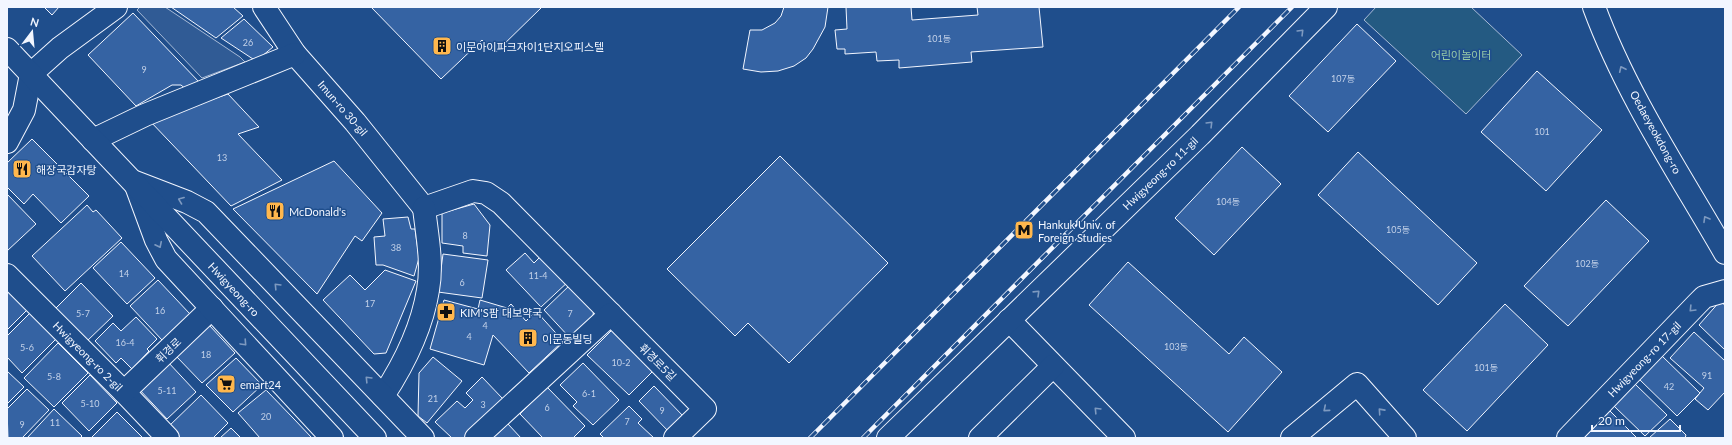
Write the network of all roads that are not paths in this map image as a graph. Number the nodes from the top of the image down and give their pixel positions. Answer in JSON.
{"nodes":[{"id":1,"x":116,"y":7,"type":"edge"},
{"id":2,"x":264,"y":7,"type":"edge"},
{"id":3,"x":1326,"y":7,"type":"edge"},
{"id":4,"x":1594,"y":7,"type":"edge"},
{"id":5,"x":7,"y":49,"type":"edge"},
{"id":6,"x":295,"y":54,"type":"junction"},
{"id":7,"x":31,"y":74,"type":"junction"},
{"id":8,"x":93,"y":140,"type":"junction"},
{"id":9,"x":7,"y":142,"type":"edge"},
{"id":10,"x":135,"y":182,"type":"junction"},
{"id":11,"x":424,"y":208,"type":"junction"},
{"id":12,"x":1725,"y":253,"type":"edge"},
{"id":13,"x":7,"y":276,"type":"edge"},
{"id":14,"x":1725,"y":290,"type":"edge"},
{"id":15,"x":212,"y":308,"type":"junction"},
{"id":16,"x":611,"y":314,"type":"junction"},
{"id":17,"x":1009,"y":320,"type":"junction"},
{"id":18,"x":1053,"y":366,"type":"junction"},
{"id":19,"x":124,"y":392,"type":"junction"},
{"id":20,"x":383,"y":396,"type":"junction"},
{"id":21,"x":168,"y":438,"type":"edge"},
{"id":22,"x":332,"y":438,"type":"edge"},
{"id":23,"x":375,"y":438,"type":"edge"},
{"id":24,"x":424,"y":438,"type":"edge"},
{"id":25,"x":476,"y":438,"type":"edge"},
{"id":26,"x":675,"y":438,"type":"edge"},
{"id":27,"x":888,"y":438,"type":"edge"},
{"id":28,"x":980,"y":438,"type":"edge"},
{"id":29,"x":1124,"y":438,"type":"edge"},
{"id":30,"x":1292,"y":438,"type":"edge"},
{"id":31,"x":1406,"y":438,"type":"edge"},
{"id":32,"x":1568,"y":438,"type":"edge"}],
"edges":[{"from":1,"to":7,"type":"street"},
{"from":2,"to":6,"type":"street","name":"Imun-ro 30-gil"},
{"from":17,"to":3,"type":"street","name":"Hwigyeong-ro 11-gil","one_way":true},
{"from":12,"to":4,"type":"street","name":"Oedaeyeokdong-ro","one_way":true},
{"from":5,"to":7,"type":"street","name":"Hwigyeong-ro"},
{"from":6,"to":8,"type":"street"},
{"from":6,"to":11,"type":"street","name":"Imun-ro 30-gil"},
{"from":7,"to":8,"type":"street","name":"Hwigyeong-ro"},
{"from":7,"to":9,"type":"street"},
{"from":8,"to":10,"type":"street","name":"Hwigyeong-ro"},
{"from":10,"to":15,"type":"street","one_way":true},
{"from":20,"to":10,"type":"street","one_way":true},
{"from":10,"to":23,"type":"street","name":"Hwigyeong-ro"},
{"from":11,"to":16,"type":"street","name":"휘경로5길"},
{"from":11,"to":20,"type":"street"},
{"from":13,"to":19,"type":"street","name":"Hwigyeong-ro 2-gil"},
{"from":14,"to":32,"type":"street","name":"Hwigyeong-ro 17-gil","one_way":true},
{"from":15,"to":19,"type":"street","name":"휘경로"},
{"from":15,"to":22,"type":"street","one_way":true},
{"from":16,"to":25,"type":"street"},
{"from":16,"to":26,"type":"street","name":"휘경로5길"},
{"from":17,"to":18,"type":"street"},
{"from":17,"to":27,"type":"street","name":"Hwigyeong-ro 11-gil"},
{"from":18,"to":28,"type":"street"},
{"from":29,"to":18,"type":"street","one_way":true},
{"from":19,"to":21,"type":"street","name":"Hwigyeong-ro 2-gil"},
{"from":20,"to":24,"type":"street"},
{"from":31,"to":30,"type":"street","one_way":true}]}
